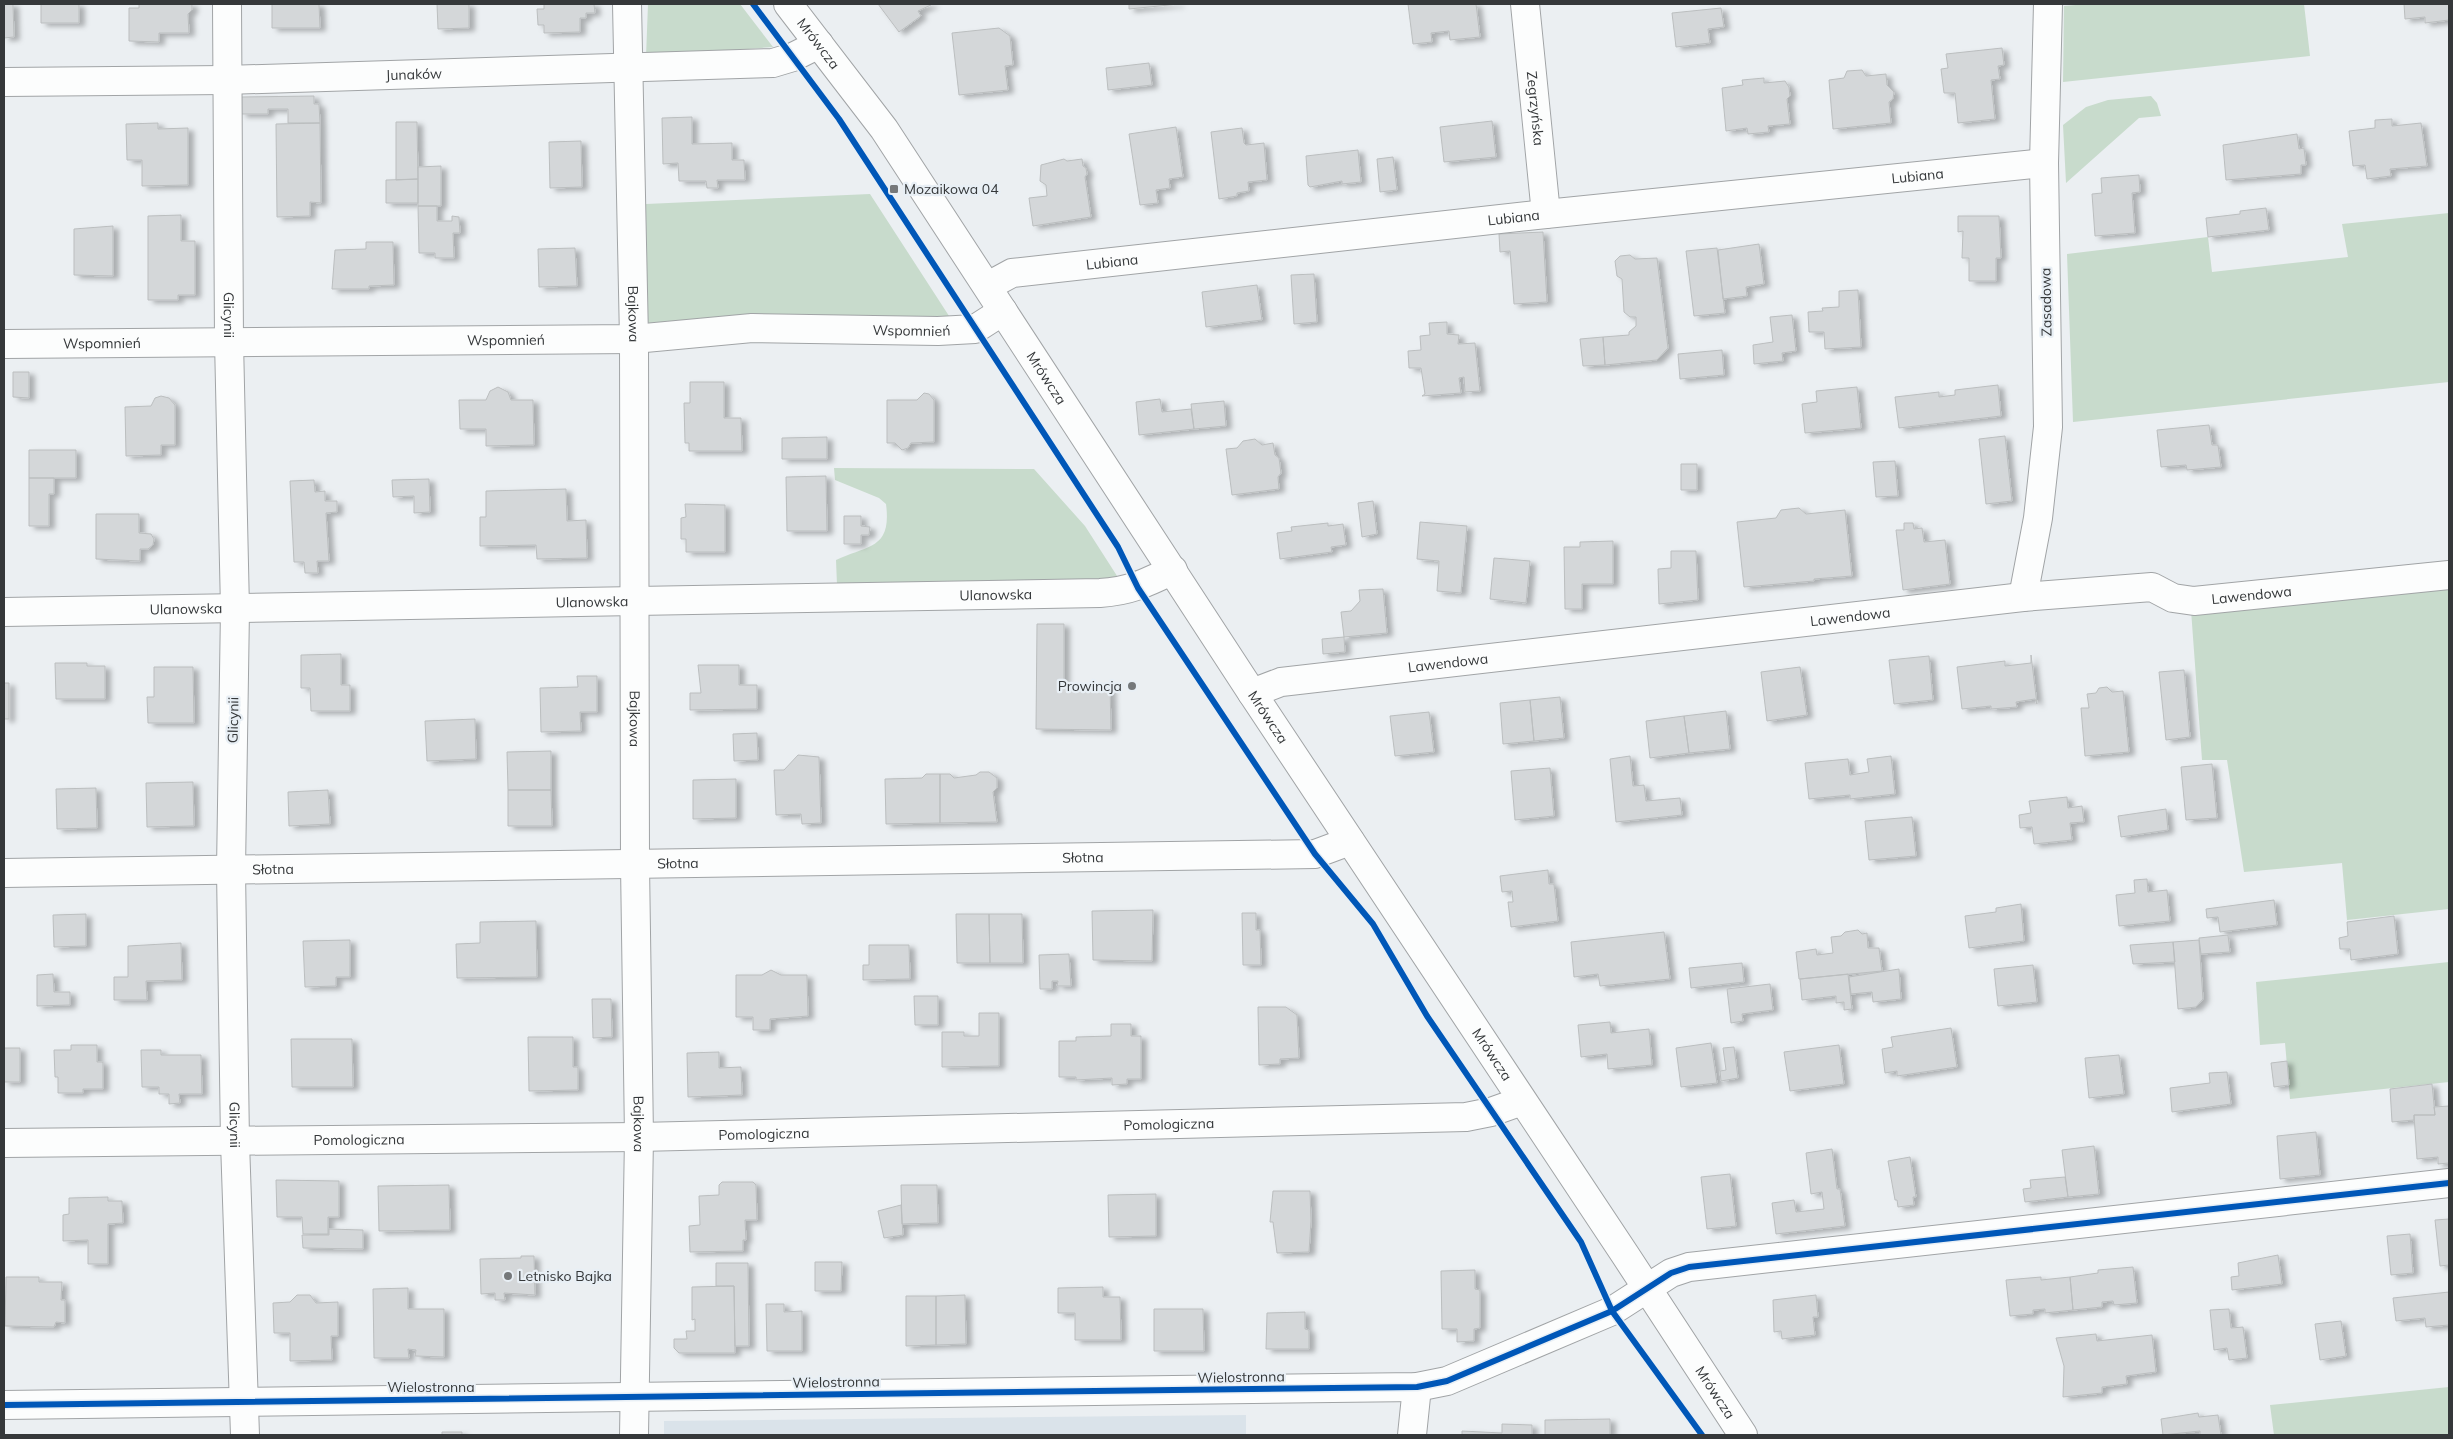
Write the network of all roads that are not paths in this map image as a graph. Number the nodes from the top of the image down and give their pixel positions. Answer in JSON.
{"nodes":[{"id":1,"x":227,"y":4,"type":"edge"},
{"id":2,"x":627,"y":4,"type":"edge"},
{"id":3,"x":788,"y":4,"type":"edge"},
{"id":4,"x":1525,"y":4,"type":"edge"},
{"id":5,"x":2048,"y":4,"type":"edge"},
{"id":6,"x":819,"y":44,"type":"junction"},
{"id":7,"x":628,"y":68,"type":"junction"},
{"id":8,"x":226,"y":80,"type":"junction"},
{"id":9,"x":4,"y":82,"type":"edge"},
{"id":10,"x":2044,"y":163,"type":"junction"},
{"id":11,"x":1546,"y":214,"type":"junction"},
{"id":12,"x":988,"y":286,"type":"junction"},
{"id":13,"x":1004,"y":310,"type":"junction"},
{"id":14,"x":634,"y":339,"type":"junction"},
{"id":15,"x":229,"y":342,"type":"junction"},
{"id":16,"x":4,"y":344,"type":"edge"},
{"id":17,"x":1173,"y":570,"type":"junction"},
{"id":18,"x":2449,"y":575,"type":"edge"},
{"id":19,"x":2023,"y":597,"type":"junction"},
{"id":20,"x":635,"y":603,"type":"junction"},
{"id":21,"x":235,"y":609,"type":"junction"},
{"id":22,"x":4,"y":612,"type":"edge"},
{"id":23,"x":1252,"y":693,"type":"junction"},
{"id":24,"x":1350,"y":841,"type":"junction"},
{"id":25,"x":635,"y":865,"type":"junction"},
{"id":26,"x":231,"y":870,"type":"junction"},
{"id":27,"x":4,"y":873,"type":"edge"},
{"id":28,"x":1522,"y":1100,"type":"junction"},
{"id":29,"x":639,"y":1137,"type":"junction"},
{"id":30,"x":235,"y":1142,"type":"junction"},
{"id":31,"x":4,"y":1143,"type":"edge"},
{"id":32,"x":2449,"y":1184,"type":"edge"},
{"id":33,"x":1648,"y":1290,"type":"junction"},
{"id":34,"x":1417,"y":1387,"type":"junction"},
{"id":35,"x":634,"y":1398,"type":"junction"},
{"id":36,"x":244,"y":1401,"type":"junction"},
{"id":37,"x":4,"y":1405,"type":"edge"},
{"id":38,"x":244,"y":1435,"type":"edge"},
{"id":39,"x":634,"y":1435,"type":"edge"},
{"id":40,"x":1412,"y":1435,"type":"edge"},
{"id":41,"x":1743,"y":1435,"type":"edge"}],
"edges":[{"from":1,"to":8,"type":"street","name":"Glicynii"},
{"from":2,"to":7,"type":"street","name":"Bajkowa"},
{"from":3,"to":6,"type":"street","name":"Mrówcza"},
{"from":4,"to":11,"type":"street","name":"Zegrzyńska"},
{"from":5,"to":10,"type":"street","name":"Zasadowa"},
{"from":6,"to":7,"type":"street","name":"Junaków"},
{"from":6,"to":12,"type":"street","name":"Mrówcza"},
{"from":7,"to":8,"type":"street","name":"Junaków"},
{"from":7,"to":14,"type":"street","name":"Bajkowa"},
{"from":8,"to":9,"type":"street","name":"Junaków"},
{"from":8,"to":15,"type":"street","name":"Glicynii"},
{"from":10,"to":11,"type":"street","name":"Lubiana"},
{"from":10,"to":19,"type":"street","name":"Zasadowa"},
{"from":11,"to":12,"type":"street","name":"Lubiana"},
{"from":12,"to":13,"type":"street","name":"Mrówcza"},
{"from":13,"to":14,"type":"street","name":"Wspomnień"},
{"from":13,"to":17,"type":"street","name":"Mrówcza"},
{"from":14,"to":15,"type":"street","name":"Wspomnień"},
{"from":14,"to":20,"type":"street","name":"Bajkowa"},
{"from":15,"to":16,"type":"street","name":"Wspomnień"},
{"from":15,"to":21,"type":"street","name":"Glicynii"},
{"from":17,"to":20,"type":"street","name":"Ulanowska"},
{"from":17,"to":23,"type":"street","name":"Mrówcza"},
{"from":18,"to":19,"type":"street","name":"Lawendowa"},
{"from":19,"to":23,"type":"street","name":"Lawendowa"},
{"from":20,"to":21,"type":"street","name":"Ulanowska"},
{"from":20,"to":25,"type":"street","name":"Bajkowa"},
{"from":21,"to":22,"type":"street","name":"Ulanowska"},
{"from":21,"to":26,"type":"street","name":"Glicynii"},
{"from":23,"to":24,"type":"street","name":"Mrówcza"},
{"from":24,"to":25,"type":"street","name":"Słotna"},
{"from":24,"to":28,"type":"street","name":"Mrówcza"},
{"from":25,"to":26,"type":"street","name":"Słotna"},
{"from":25,"to":29,"type":"street","name":"Bajkowa"},
{"from":26,"to":27,"type":"street","name":"Słotna"},
{"from":26,"to":30,"type":"street","name":"Glicynii"},
{"from":28,"to":29,"type":"street","name":"Pomologiczna"},
{"from":28,"to":33,"type":"street","name":"Mrówcza"},
{"from":29,"to":30,"type":"street","name":"Pomologiczna"},
{"from":29,"to":35,"type":"street","name":"Bajkowa"},
{"from":30,"to":31,"type":"street","name":"Pomologiczna"},
{"from":30,"to":36,"type":"street","name":"Glicynii"},
{"from":32,"to":33,"type":"street","name":"Wielostronna"},
{"from":33,"to":34,"type":"street","name":"Wielostronna"},
{"from":33,"to":41,"type":"street","name":"Mrówcza"},
{"from":34,"to":35,"type":"street","name":"Wielostronna"},
{"from":34,"to":40,"type":"street"},
{"from":35,"to":36,"type":"street","name":"Wielostronna"},
{"from":35,"to":39,"type":"street","name":"Bajkowa"},
{"from":36,"to":37,"type":"street","name":"Wielostronna"},
{"from":36,"to":38,"type":"street","name":"Glicynii"}]}
